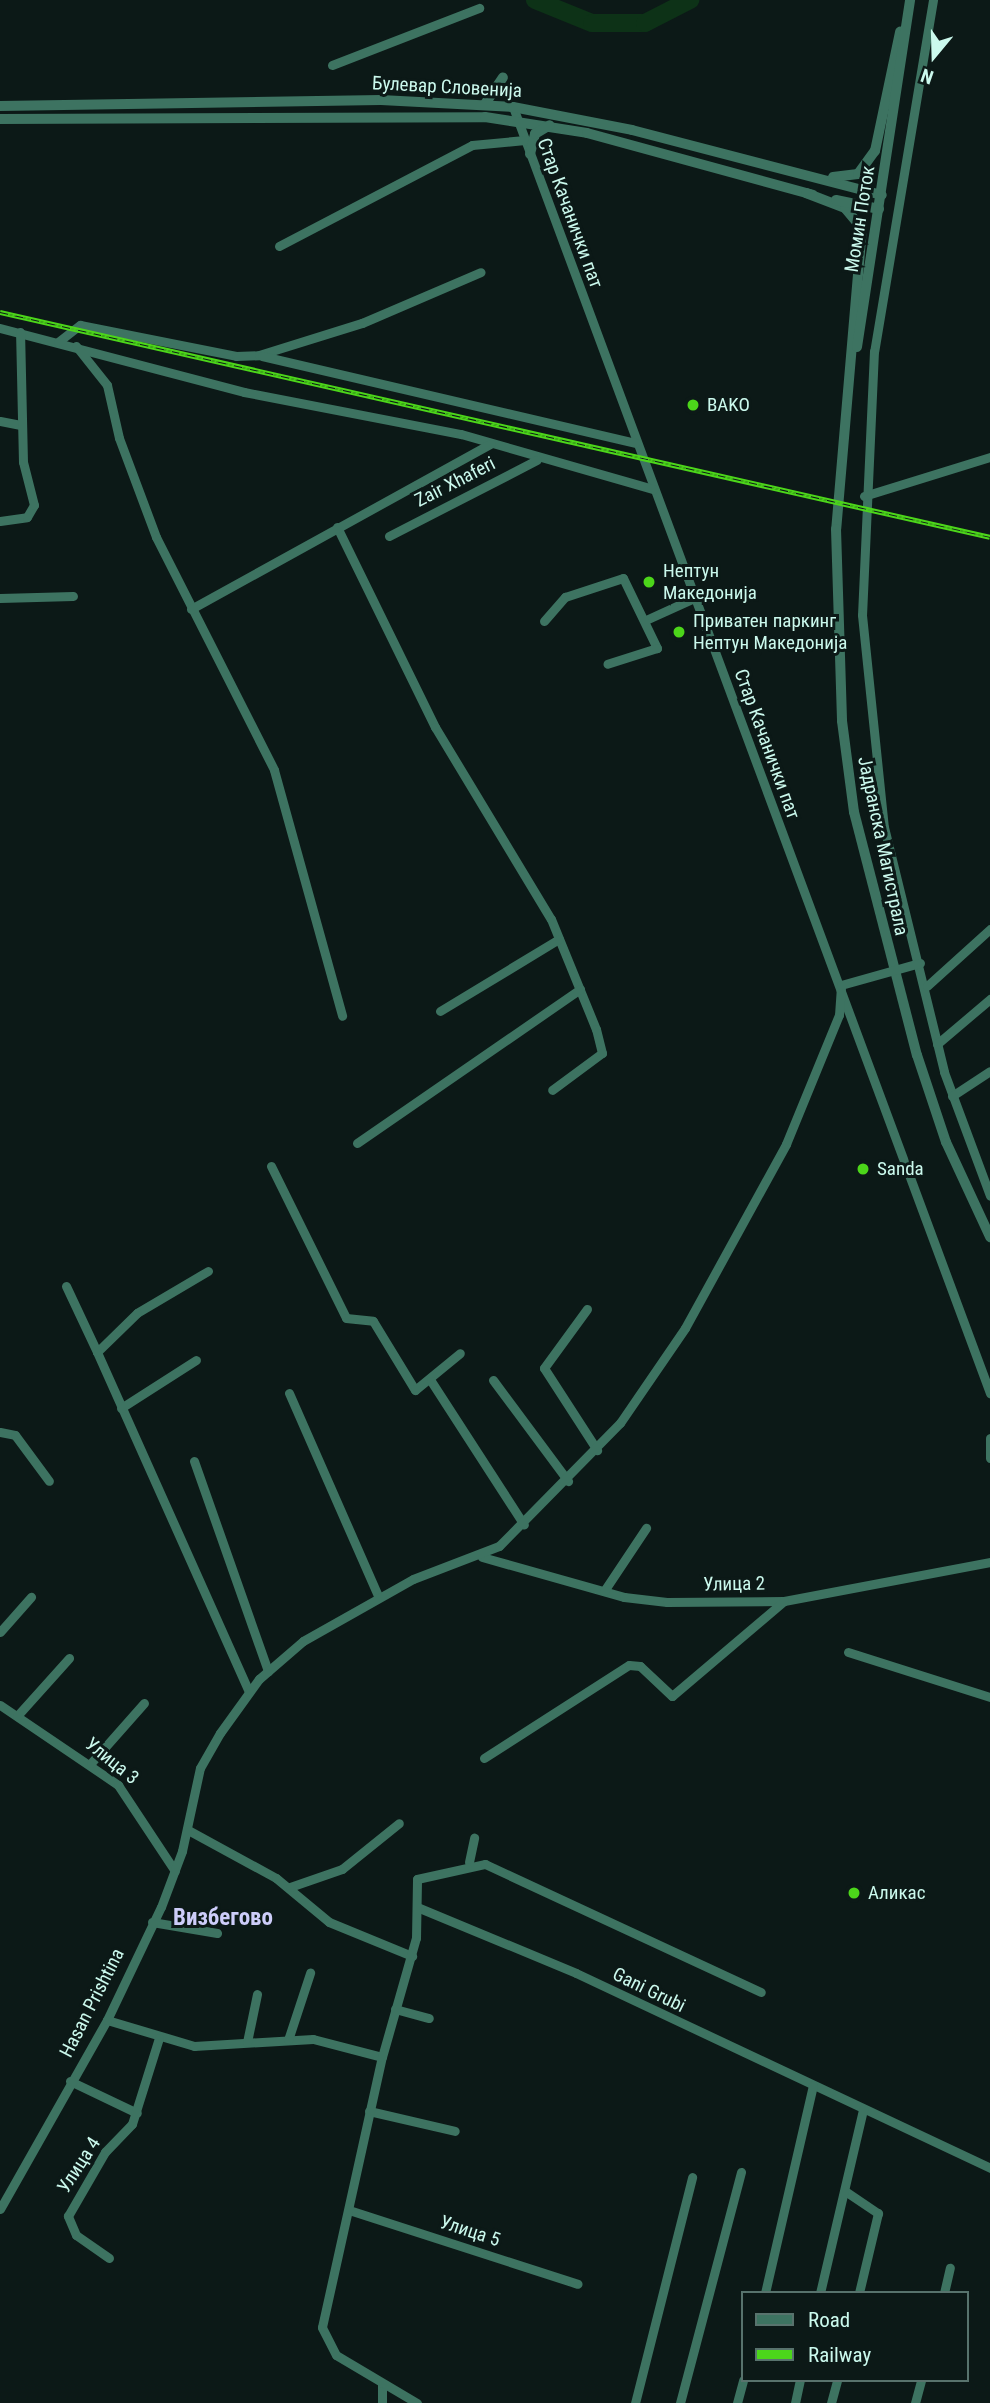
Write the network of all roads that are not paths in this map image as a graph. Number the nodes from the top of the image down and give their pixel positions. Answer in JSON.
{"nodes":[{"id":1,"x":933,"y":0,"type":"edge"},
{"id":2,"x":909,"y":5,"type":"edge"},
{"id":3,"x":479,"y":8,"type":"dead end"},
{"id":4,"x":332,"y":65,"type":"dead end"},
{"id":5,"x":503,"y":77,"type":"dead end"},
{"id":6,"x":485,"y":104,"type":"junction"},
{"id":7,"x":0,"y":106,"type":"edge"},
{"id":8,"x":513,"y":107,"type":"junction"},
{"id":9,"x":0,"y":119,"type":"edge"},
{"id":10,"x":517,"y":120,"type":"junction"},
{"id":11,"x":550,"y":125,"type":"junction"},
{"id":12,"x":632,"y":130,"type":"junction"},
{"id":13,"x":525,"y":140,"type":"junction"},
{"id":14,"x":530,"y":154,"type":"junction"},
{"id":15,"x":806,"y":193,"type":"junction"},
{"id":16,"x":882,"y":195,"type":"junction"},
{"id":17,"x":879,"y":209,"type":"junction"},
{"id":18,"x":279,"y":246,"type":"dead end"},
{"id":19,"x":481,"y":272,"type":"dead end"},
{"id":20,"x":0,"y":328,"type":"edge"},
{"id":21,"x":20,"y":332,"type":"junction"},
{"id":22,"x":58,"y":342,"type":"junction"},
{"id":23,"x":76,"y":346,"type":"junction"},
{"id":24,"x":258,"y":355,"type":"junction"},
{"id":25,"x":0,"y":421,"type":"edge"},
{"id":26,"x":20,"y":425,"type":"junction"},
{"id":27,"x":635,"y":443,"type":"junction"},
{"id":28,"x":842,"y":443,"type":"junction"},
{"id":29,"x":490,"y":444,"type":"junction"},
{"id":30,"x":990,"y":457,"type":"edge"},
{"id":31,"x":537,"y":460,"type":"junction"},
{"id":32,"x":653,"y":489,"type":"junction"},
{"id":33,"x":864,"y":496,"type":"junction"},
{"id":34,"x":0,"y":521,"type":"edge"},
{"id":35,"x":337,"y":527,"type":"junction"},
{"id":36,"x":389,"y":536,"type":"dead end"},
{"id":37,"x":73,"y":596,"type":"dead end"},
{"id":38,"x":0,"y":598,"type":"edge"},
{"id":39,"x":694,"y":598,"type":"junction"},
{"id":40,"x":191,"y":609,"type":"junction"},
{"id":41,"x":648,"y":619,"type":"junction"},
{"id":42,"x":544,"y":621,"type":"dead end"},
{"id":43,"x":607,"y":664,"type":"dead end"},
{"id":44,"x":990,"y":929,"type":"edge"},
{"id":45,"x":559,"y":939,"type":"junction"},
{"id":46,"x":920,"y":963,"type":"junction"},
{"id":47,"x":841,"y":985,"type":"junction"},
{"id":48,"x":927,"y":986,"type":"junction"},
{"id":49,"x":580,"y":989,"type":"junction"},
{"id":50,"x":990,"y":999,"type":"edge"},
{"id":51,"x":440,"y":1011,"type":"dead end"},
{"id":52,"x":342,"y":1016,"type":"dead end"},
{"id":53,"x":937,"y":1044,"type":"junction"},
{"id":54,"x":990,"y":1071,"type":"edge"},
{"id":55,"x":552,"y":1090,"type":"dead end"},
{"id":56,"x":952,"y":1096,"type":"junction"},
{"id":57,"x":357,"y":1143,"type":"dead end"},
{"id":58,"x":271,"y":1166,"type":"dead end"},
{"id":59,"x":990,"y":1196,"type":"edge"},
{"id":60,"x":990,"y":1237,"type":"edge"},
{"id":61,"x":208,"y":1271,"type":"dead end"},
{"id":62,"x":66,"y":1286,"type":"dead end"},
{"id":63,"x":587,"y":1309,"type":"dead end"},
{"id":64,"x":97,"y":1352,"type":"junction"},
{"id":65,"x":460,"y":1353,"type":"dead end"},
{"id":66,"x":196,"y":1360,"type":"dead end"},
{"id":67,"x":493,"y":1380,"type":"dead end"},
{"id":68,"x":430,"y":1381,"type":"junction"},
{"id":69,"x":990,"y":1393,"type":"edge"},
{"id":70,"x":289,"y":1394,"type":"dead end"},
{"id":71,"x":121,"y":1408,"type":"junction"},
{"id":72,"x":0,"y":1432,"type":"edge"},
{"id":73,"x":990,"y":1438,"type":"edge"},
{"id":74,"x":597,"y":1450,"type":"junction"},
{"id":75,"x":990,"y":1458,"type":"edge"},
{"id":76,"x":194,"y":1461,"type":"dead end"},
{"id":77,"x":49,"y":1481,"type":"dead end"},
{"id":78,"x":568,"y":1481,"type":"junction"},
{"id":79,"x":524,"y":1525,"type":"junction"},
{"id":80,"x":646,"y":1528,"type":"dead end"},
{"id":81,"x":482,"y":1557,"type":"junction"},
{"id":82,"x":990,"y":1562,"type":"edge"},
{"id":83,"x":604,"y":1591,"type":"junction"},
{"id":84,"x":378,"y":1596,"type":"junction"},
{"id":85,"x":31,"y":1597,"type":"dead end"},
{"id":86,"x":784,"y":1601,"type":"junction"},
{"id":87,"x":0,"y":1632,"type":"edge"},
{"id":88,"x":848,"y":1652,"type":"dead end"},
{"id":89,"x":69,"y":1658,"type":"dead end"},
{"id":90,"x":268,"y":1671,"type":"junction"},
{"id":91,"x":249,"y":1692,"type":"junction"},
{"id":92,"x":990,"y":1698,"type":"edge"},
{"id":93,"x":144,"y":1703,"type":"dead end"},
{"id":94,"x":0,"y":1705,"type":"edge"},
{"id":95,"x":17,"y":1716,"type":"junction"},
{"id":96,"x":484,"y":1758,"type":"dead end"},
{"id":97,"x":91,"y":1763,"type":"junction"},
{"id":98,"x":399,"y":1823,"type":"dead end"},
{"id":99,"x":188,"y":1830,"type":"junction"},
{"id":100,"x":474,"y":1838,"type":"dead end"},
{"id":101,"x":469,"y":1862,"type":"junction"},
{"id":102,"x":175,"y":1871,"type":"junction"},
{"id":103,"x":290,"y":1887,"type":"junction"},
{"id":104,"x":417,"y":1907,"type":"junction"},
{"id":105,"x":152,"y":1922,"type":"junction"},
{"id":106,"x":217,"y":1933,"type":"dead end"},
{"id":107,"x":412,"y":1956,"type":"junction"},
{"id":108,"x":310,"y":1973,"type":"dead end"},
{"id":109,"x":761,"y":1992,"type":"dead end"},
{"id":110,"x":257,"y":1994,"type":"dead end"},
{"id":111,"x":395,"y":2009,"type":"junction"},
{"id":112,"x":429,"y":2018,"type":"dead end"},
{"id":113,"x":107,"y":2020,"type":"junction"},
{"id":114,"x":159,"y":2038,"type":"junction"},
{"id":115,"x":288,"y":2040,"type":"junction"},
{"id":116,"x":247,"y":2042,"type":"junction"},
{"id":117,"x":382,"y":2057,"type":"junction"},
{"id":118,"x":71,"y":2081,"type":"junction"},
{"id":119,"x":813,"y":2085,"type":"junction"},
{"id":120,"x":863,"y":2109,"type":"junction"},
{"id":121,"x":369,"y":2111,"type":"junction"},
{"id":122,"x":137,"y":2113,"type":"junction"},
{"id":123,"x":455,"y":2131,"type":"dead end"},
{"id":124,"x":990,"y":2168,"type":"edge"},
{"id":125,"x":741,"y":2172,"type":"dead end"},
{"id":126,"x":692,"y":2177,"type":"dead end"},
{"id":127,"x":845,"y":2191,"type":"junction"},
{"id":128,"x":0,"y":2209,"type":"edge"},
{"id":129,"x":352,"y":2211,"type":"junction"},
{"id":130,"x":109,"y":2258,"type":"dead end"},
{"id":131,"x":950,"y":2268,"type":"dead end"},
{"id":132,"x":578,"y":2284,"type":"dead end"},
{"id":133,"x":765,"y":2291,"type":"edge"},
{"id":134,"x":820,"y":2291,"type":"edge"},
{"id":135,"x":859,"y":2291,"type":"edge"},
{"id":136,"x":944,"y":2291,"type":"edge"},
{"id":137,"x":742,"y":2382,"type":"edge"},
{"id":138,"x":800,"y":2382,"type":"edge"},
{"id":139,"x":836,"y":2382,"type":"edge"},
{"id":140,"x":920,"y":2382,"type":"edge"},
{"id":141,"x":382,"y":2384,"type":"junction"},
{"id":142,"x":411,"y":2402,"type":"edge"},
{"id":143,"x":382,"y":2403,"type":"edge"},
{"id":144,"x":635,"y":2403,"type":"edge"},
{"id":145,"x":680,"y":2403,"type":"edge"},
{"id":146,"x":737,"y":2403,"type":"edge"},
{"id":147,"x":795,"y":2403,"type":"edge"},
{"id":148,"x":831,"y":2403,"type":"edge"},
{"id":149,"x":915,"y":2403,"type":"edge"}],
"edges":[{"from":1,"to":33,"type":"street"},
{"from":2,"to":12,"type":"street"},
{"from":2,"to":16,"type":"street","name":"Момин Поток"},
{"from":3,"to":4,"type":"street"},
{"from":5,"to":6,"type":"street"},
{"from":6,"to":7,"type":"street","name":"Булевар Словенија"},
{"from":6,"to":8,"type":"street","name":"Булевар Словенија"},
{"from":8,"to":10,"type":"street","name":"Стар Качанички пат"},
{"from":8,"to":12,"type":"street","name":"Булевар Словенија"},
{"from":9,"to":10,"type":"street","name":"Булевар Словенија"},
{"from":10,"to":11,"type":"street","name":"Булевар Словенија"},
{"from":10,"to":13,"type":"street","name":"Стар Качанички пат"},
{"from":11,"to":14,"type":"street"},
{"from":11,"to":15,"type":"street","name":"Булевар Словенија"},
{"from":12,"to":16,"type":"street","name":"Булевар Словенија"},
{"from":13,"to":14,"type":"street","name":"Стар Качанички пат"},
{"from":13,"to":18,"type":"street"},
{"from":14,"to":27,"type":"street","name":"Стар Качанички пат"},
{"from":15,"to":17,"type":"street","name":"Булевар Словенија"},
{"from":15,"to":28,"type":"street"},
{"from":16,"to":17,"type":"street","name":"Момин Поток"},
{"from":17,"to":28,"type":"street","name":"Момин Поток"},
{"from":19,"to":24,"type":"street"},
{"from":20,"to":21,"type":"street"},
{"from":21,"to":22,"type":"street"},
{"from":21,"to":26,"type":"street"},
{"from":22,"to":23,"type":"street"},
{"from":22,"to":24,"type":"street"},
{"from":23,"to":29,"type":"street"},
{"from":23,"to":40,"type":"street"},
{"from":24,"to":27,"type":"street"},
{"from":25,"to":26,"type":"street"},
{"from":26,"to":34,"type":"street"},
{"from":27,"to":32,"type":"street","name":"Стар Качанички пат"},
{"from":28,"to":60,"type":"street","name":"Јадранска Магистрала"},
{"from":29,"to":31,"type":"street"},
{"from":29,"to":35,"type":"street"},
{"from":30,"to":33,"type":"street"},
{"from":31,"to":32,"type":"street"},
{"from":31,"to":36,"type":"street","name":"Zair Xhaferi"},
{"from":32,"to":39,"type":"street","name":"Стар Качанички пат"},
{"from":33,"to":46,"type":"street"},
{"from":35,"to":40,"type":"street"},
{"from":35,"to":45,"type":"street"},
{"from":37,"to":38,"type":"street"},
{"from":39,"to":41,"type":"street"},
{"from":39,"to":47,"type":"street","name":"Стар Качанички пат"},
{"from":40,"to":52,"type":"street"},
{"from":41,"to":42,"type":"street"},
{"from":41,"to":43,"type":"street"},
{"from":44,"to":48,"type":"street"},
{"from":45,"to":49,"type":"street"},
{"from":45,"to":51,"type":"street"},
{"from":46,"to":47,"type":"street","bridge":true},
{"from":46,"to":48,"type":"street"},
{"from":47,"to":69,"type":"street","name":"Стар Качанички пат"},
{"from":47,"to":74,"type":"street","name":"Hasan Prishtina"},
{"from":48,"to":53,"type":"street"},
{"from":49,"to":55,"type":"street"},
{"from":49,"to":57,"type":"street"},
{"from":50,"to":53,"type":"street"},
{"from":53,"to":56,"type":"street"},
{"from":54,"to":56,"type":"street"},
{"from":56,"to":59,"type":"street"},
{"from":58,"to":68,"type":"street"},
{"from":61,"to":64,"type":"street"},
{"from":62,"to":64,"type":"street"},
{"from":63,"to":74,"type":"street"},
{"from":64,"to":71,"type":"street"},
{"from":65,"to":68,"type":"street"},
{"from":66,"to":71,"type":"street"},
{"from":67,"to":78,"type":"street"},
{"from":68,"to":79,"type":"street"},
{"from":70,"to":84,"type":"street"},
{"from":71,"to":91,"type":"street"},
{"from":72,"to":77,"type":"street"},
{"from":73,"to":75,"type":"street"},
{"from":74,"to":78,"type":"street","name":"Hasan Prishtina"},
{"from":76,"to":90,"type":"street"},
{"from":78,"to":79,"type":"street","name":"Hasan Prishtina"},
{"from":79,"to":81,"type":"street","name":"Hasan Prishtina"},
{"from":80,"to":83,"type":"street"},
{"from":81,"to":83,"type":"street","name":"Улица 2"},
{"from":81,"to":84,"type":"street","name":"Hasan Prishtina"},
{"from":82,"to":86,"type":"street","name":"Улица 2"},
{"from":83,"to":86,"type":"street","name":"Улица 2"},
{"from":84,"to":90,"type":"street","name":"Hasan Prishtina"},
{"from":85,"to":87,"type":"street"},
{"from":86,"to":96,"type":"street"},
{"from":88,"to":92,"type":"street"},
{"from":89,"to":95,"type":"street"},
{"from":90,"to":91,"type":"street","name":"Hasan Prishtina"},
{"from":91,"to":99,"type":"street","name":"Hasan Prishtina"},
{"from":93,"to":97,"type":"street"},
{"from":94,"to":95,"type":"street","name":"Улица 3"},
{"from":95,"to":97,"type":"street","name":"Улица 3"},
{"from":97,"to":102,"type":"street","name":"Улица 3"},
{"from":98,"to":103,"type":"street"},
{"from":99,"to":102,"type":"street","name":"Hasan Prishtina"},
{"from":99,"to":103,"type":"street"},
{"from":100,"to":101,"type":"street"},
{"from":101,"to":104,"type":"street"},
{"from":101,"to":109,"type":"street"},
{"from":102,"to":105,"type":"street","name":"Hasan Prishtina"},
{"from":103,"to":107,"type":"street"},
{"from":104,"to":107,"type":"street"},
{"from":104,"to":119,"type":"street","name":"Gani Grubi"},
{"from":105,"to":106,"type":"street"},
{"from":105,"to":113,"type":"street","name":"Hasan Prishtina"},
{"from":107,"to":111,"type":"street"},
{"from":108,"to":115,"type":"street"},
{"from":110,"to":116,"type":"street"},
{"from":111,"to":112,"type":"street"},
{"from":111,"to":117,"type":"street"},
{"from":113,"to":114,"type":"street"},
{"from":113,"to":118,"type":"street","name":"Hasan Prishtina"},
{"from":114,"to":116,"type":"street"},
{"from":114,"to":122,"type":"street","name":"Улица 4"},
{"from":115,"to":116,"type":"street"},
{"from":115,"to":117,"type":"street"},
{"from":117,"to":121,"type":"street"},
{"from":118,"to":122,"type":"street"},
{"from":118,"to":128,"type":"street","name":"Hasan Prishtina"},
{"from":119,"to":120,"type":"street","name":"Gani Grubi"},
{"from":119,"to":133,"type":"street"},
{"from":120,"to":124,"type":"street","name":"Gani Grubi"},
{"from":120,"to":127,"type":"street"},
{"from":121,"to":123,"type":"street"},
{"from":121,"to":129,"type":"street"},
{"from":122,"to":130,"type":"street","name":"Улица 4"},
{"from":125,"to":145,"type":"street"},
{"from":126,"to":144,"type":"street"},
{"from":127,"to":134,"type":"street"},
{"from":127,"to":135,"type":"street"},
{"from":129,"to":132,"type":"street","name":"Улица 5"},
{"from":129,"to":141,"type":"street"},
{"from":131,"to":136,"type":"street"},
{"from":137,"to":146,"type":"street"},
{"from":138,"to":147,"type":"street"},
{"from":139,"to":148,"type":"street"},
{"from":140,"to":149,"type":"street"},
{"from":141,"to":142,"type":"street"},
{"from":141,"to":143,"type":"street"}]}
